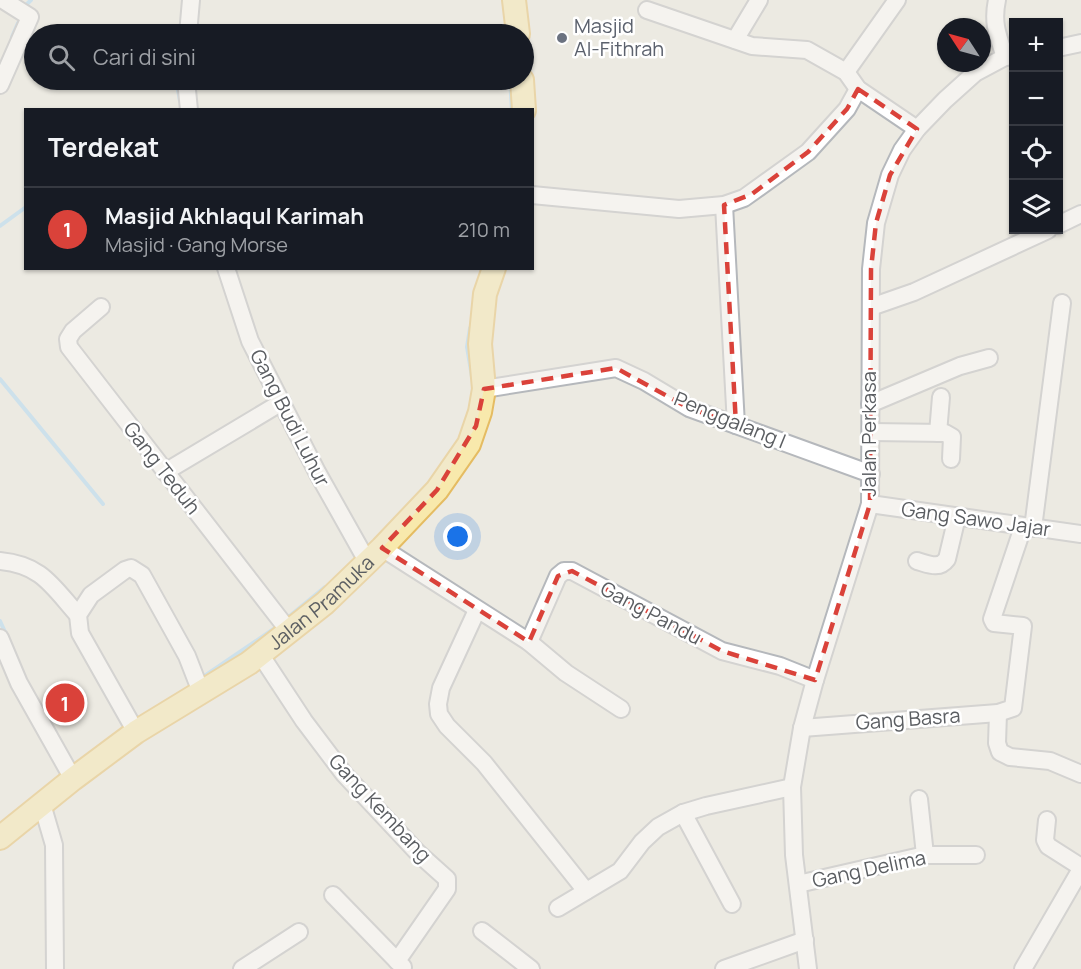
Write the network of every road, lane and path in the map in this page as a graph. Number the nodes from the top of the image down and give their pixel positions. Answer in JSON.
{"nodes":[{"id":1,"x":3,"y":0,"type":"edge"},
{"id":2,"x":191,"y":0,"type":"edge"},
{"id":3,"x":514,"y":0,"type":"edge"},
{"id":4,"x":759,"y":0,"type":"edge"},
{"id":5,"x":897,"y":0,"type":"edge"},
{"id":6,"x":997,"y":0,"type":"edge"},
{"id":7,"x":647,"y":10,"type":"dead end"},
{"id":8,"x":27,"y":24,"type":"edge"},
{"id":9,"x":189,"y":24,"type":"edge"},
{"id":10,"x":517,"y":24,"type":"edge"},
{"id":11,"x":24,"y":31,"type":"edge"},
{"id":12,"x":735,"y":40,"type":"junction"},
{"id":13,"x":1081,"y":43,"type":"edge"},
{"id":14,"x":1063,"y":47,"type":"edge"},
{"id":15,"x":1009,"y":56,"type":"edge"},
{"id":16,"x":846,"y":72,"type":"junction"},
{"id":17,"x":0,"y":85,"type":"edge"},
{"id":18,"x":858,"y":89,"type":"junction"},
{"id":19,"x":187,"y":90,"type":"edge"},
{"id":20,"x":523,"y":90,"type":"edge"},
{"id":21,"x":189,"y":108,"type":"edge"},
{"id":22,"x":524,"y":108,"type":"edge"},
{"id":23,"x":917,"y":129,"type":"junction"},
{"id":24,"x":534,"y":195,"type":"edge"},
{"id":25,"x":724,"y":205,"type":"junction"},
{"id":26,"x":1081,"y":214,"type":"edge"},
{"id":27,"x":1063,"y":223,"type":"edge"},
{"id":28,"x":1039,"y":234,"type":"edge"},
{"id":29,"x":226,"y":270,"type":"edge"},
{"id":30,"x":493,"y":270,"type":"edge"},
{"id":31,"x":1062,"y":303,"type":"dead end"},
{"id":32,"x":102,"y":307,"type":"dead end"},
{"id":33,"x":871,"y":307,"type":"junction"},
{"id":34,"x":989,"y":358,"type":"dead end"},
{"id":35,"x":484,"y":389,"type":"junction"},
{"id":36,"x":941,"y":397,"type":"dead end"},
{"id":37,"x":282,"y":402,"type":"junction"},
{"id":38,"x":870,"y":404,"type":"junction"},
{"id":39,"x":736,"y":425,"type":"junction"},
{"id":40,"x":871,"y":432,"type":"junction"},
{"id":41,"x":938,"y":433,"type":"junction"},
{"id":42,"x":951,"y":459,"type":"dead end"},
{"id":43,"x":165,"y":472,"type":"junction"},
{"id":44,"x":871,"y":474,"type":"junction"},
{"id":45,"x":870,"y":504,"type":"junction"},
{"id":46,"x":957,"y":517,"type":"junction"},
{"id":47,"x":1028,"y":527,"type":"junction"},
{"id":48,"x":1081,"y":534,"type":"edge"},
{"id":49,"x":375,"y":554,"type":"junction"},
{"id":50,"x":0,"y":561,"type":"edge"},
{"id":51,"x":917,"y":561,"type":"dead end"},
{"id":52,"x":477,"y":610,"type":"junction"},
{"id":53,"x":78,"y":615,"type":"junction"},
{"id":54,"x":289,"y":631,"type":"junction"},
{"id":55,"x":0,"y":638,"type":"edge"},
{"id":56,"x":528,"y":642,"type":"junction"},
{"id":57,"x":260,"y":654,"type":"junction"},
{"id":58,"x":815,"y":680,"type":"junction"},
{"id":59,"x":201,"y":692,"type":"junction"},
{"id":60,"x":621,"y":709,"type":"dead end"},
{"id":61,"x":1006,"y":711,"type":"junction"},
{"id":62,"x":802,"y":728,"type":"junction"},
{"id":63,"x":136,"y":732,"type":"junction"},
{"id":64,"x":1081,"y":774,"type":"edge"},
{"id":65,"x":73,"y":779,"type":"junction"},
{"id":66,"x":792,"y":787,"type":"junction"},
{"id":67,"x":919,"y":799,"type":"dead end"},
{"id":68,"x":42,"y":804,"type":"junction"},
{"id":69,"x":683,"y":813,"type":"junction"},
{"id":70,"x":1047,"y":820,"type":"dead end"},
{"id":71,"x":0,"y":838,"type":"edge"},
{"id":72,"x":925,"y":855,"type":"junction"},
{"id":73,"x":976,"y":855,"type":"dead end"},
{"id":74,"x":1081,"y":868,"type":"edge"},
{"id":75,"x":798,"y":884,"type":"junction"},
{"id":76,"x":586,"y":891,"type":"junction"},
{"id":77,"x":333,"y":895,"type":"dead end"},
{"id":78,"x":732,"y":904,"type":"dead end"},
{"id":79,"x":558,"y":908,"type":"dead end"},
{"id":80,"x":482,"y":931,"type":"dead end"},
{"id":81,"x":299,"y":932,"type":"dead end"},
{"id":82,"x":805,"y":940,"type":"junction"},
{"id":83,"x":401,"y":965,"type":"edge"},
{"id":84,"x":55,"y":969,"type":"edge"},
{"id":85,"x":242,"y":969,"type":"edge"},
{"id":86,"x":531,"y":969,"type":"edge"},
{"id":87,"x":724,"y":969,"type":"edge"},
{"id":88,"x":808,"y":969,"type":"edge"},
{"id":89,"x":1023,"y":969,"type":"edge"}],
"edges":[{"from":1,"to":8,"type":"street"},
{"from":2,"to":9,"type":"street"},
{"from":3,"to":10,"type":"main road"},
{"from":4,"to":12,"type":"street"},
{"from":5,"to":16,"type":"street"},
{"from":6,"to":15,"type":"street"},
{"from":7,"to":12,"type":"street"},
{"from":11,"to":17,"type":"street"},
{"from":12,"to":16,"type":"street"},
{"from":13,"to":14,"type":"street"},
{"from":15,"to":23,"type":"street","name":"Jalan Perkasa"},
{"from":16,"to":18,"type":"street"},
{"from":18,"to":23,"type":"street"},
{"from":18,"to":25,"type":"street"},
{"from":19,"to":21,"type":"street"},
{"from":20,"to":22,"type":"main road"},
{"from":23,"to":33,"type":"street","name":"Jalan Perkasa"},
{"from":24,"to":25,"type":"street"},
{"from":25,"to":39,"type":"street"},
{"from":26,"to":27,"type":"street"},
{"from":28,"to":33,"type":"street"},
{"from":29,"to":37,"type":"street","name":"Gang Budi Luhur"},
{"from":30,"to":35,"type":"main road","name":"Jalan Pramuka"},
{"from":31,"to":47,"type":"street"},
{"from":32,"to":43,"type":"street","name":"Gang Teduh"},
{"from":33,"to":38,"type":"street","name":"Jalan Perkasa"},
{"from":34,"to":38,"type":"street"},
{"from":35,"to":39,"type":"street","name":"Penggalang I"},
{"from":35,"to":49,"type":"main road","name":"Jalan Pramuka"},
{"from":36,"to":41,"type":"street"},
{"from":37,"to":43,"type":"street"},
{"from":37,"to":49,"type":"street","name":"Gang Budi Luhur"},
{"from":38,"to":40,"type":"street","name":"Jalan Perkasa"},
{"from":39,"to":44,"type":"street","name":"Penggalang I"},
{"from":40,"to":41,"type":"street"},
{"from":40,"to":44,"type":"street","name":"Jalan Perkasa"},
{"from":41,"to":42,"type":"street"},
{"from":43,"to":54,"type":"street","name":"Gang Teduh"},
{"from":44,"to":45,"type":"street","name":"Jalan Perkasa"},
{"from":45,"to":46,"type":"street","name":"Gang Sawo Jajar"},
{"from":45,"to":58,"type":"street","name":"Jalan Perkasa"},
{"from":46,"to":47,"type":"street","name":"Gang Sawo Jajar"},
{"from":46,"to":51,"type":"street"},
{"from":47,"to":48,"type":"street","name":"Gang Sawo Jajar"},
{"from":47,"to":61,"type":"street"},
{"from":49,"to":52,"type":"street"},
{"from":49,"to":54,"type":"main road","name":"Jalan Pramuka"},
{"from":50,"to":53,"type":"street"},
{"from":52,"to":56,"type":"street"},
{"from":52,"to":76,"type":"street"},
{"from":53,"to":59,"type":"street"},
{"from":53,"to":63,"type":"street"},
{"from":54,"to":57,"type":"main road","name":"Jalan Pramuka"},
{"from":55,"to":65,"type":"street"},
{"from":56,"to":58,"type":"street","name":"Gang Pandu"},
{"from":56,"to":60,"type":"street"},
{"from":57,"to":59,"type":"main road","name":"Jalan Pramuka"},
{"from":57,"to":83,"type":"street","name":"Gang Kembang"},
{"from":58,"to":62,"type":"street","name":"Jalan Perkasa"},
{"from":59,"to":63,"type":"main road","name":"Jalan Pramuka"},
{"from":61,"to":62,"type":"street","name":"Gang Basra"},
{"from":61,"to":64,"type":"street"},
{"from":62,"to":66,"type":"street","name":"Jalan Perkasa"},
{"from":63,"to":65,"type":"main road","name":"Jalan Pramuka"},
{"from":65,"to":68,"type":"main road","name":"Jalan Pramuka"},
{"from":66,"to":69,"type":"street"},
{"from":66,"to":75,"type":"street","name":"Jalan Perkasa"},
{"from":67,"to":72,"type":"street"},
{"from":68,"to":71,"type":"main road","name":"Jalan Pramuka"},
{"from":68,"to":84,"type":"street"},
{"from":69,"to":76,"type":"street"},
{"from":69,"to":78,"type":"street"},
{"from":70,"to":74,"type":"street"},
{"from":72,"to":73,"type":"street","name":"Gang Delima"},
{"from":72,"to":75,"type":"street","name":"Gang Delima"},
{"from":74,"to":89,"type":"street"},
{"from":75,"to":82,"type":"street","name":"Jalan Perkasa"},
{"from":76,"to":79,"type":"street"},
{"from":77,"to":83,"type":"street"},
{"from":80,"to":86,"type":"street"},
{"from":81,"to":85,"type":"street"},
{"from":82,"to":87,"type":"street"},
{"from":82,"to":88,"type":"street","name":"Jalan Perkasa"}]}
